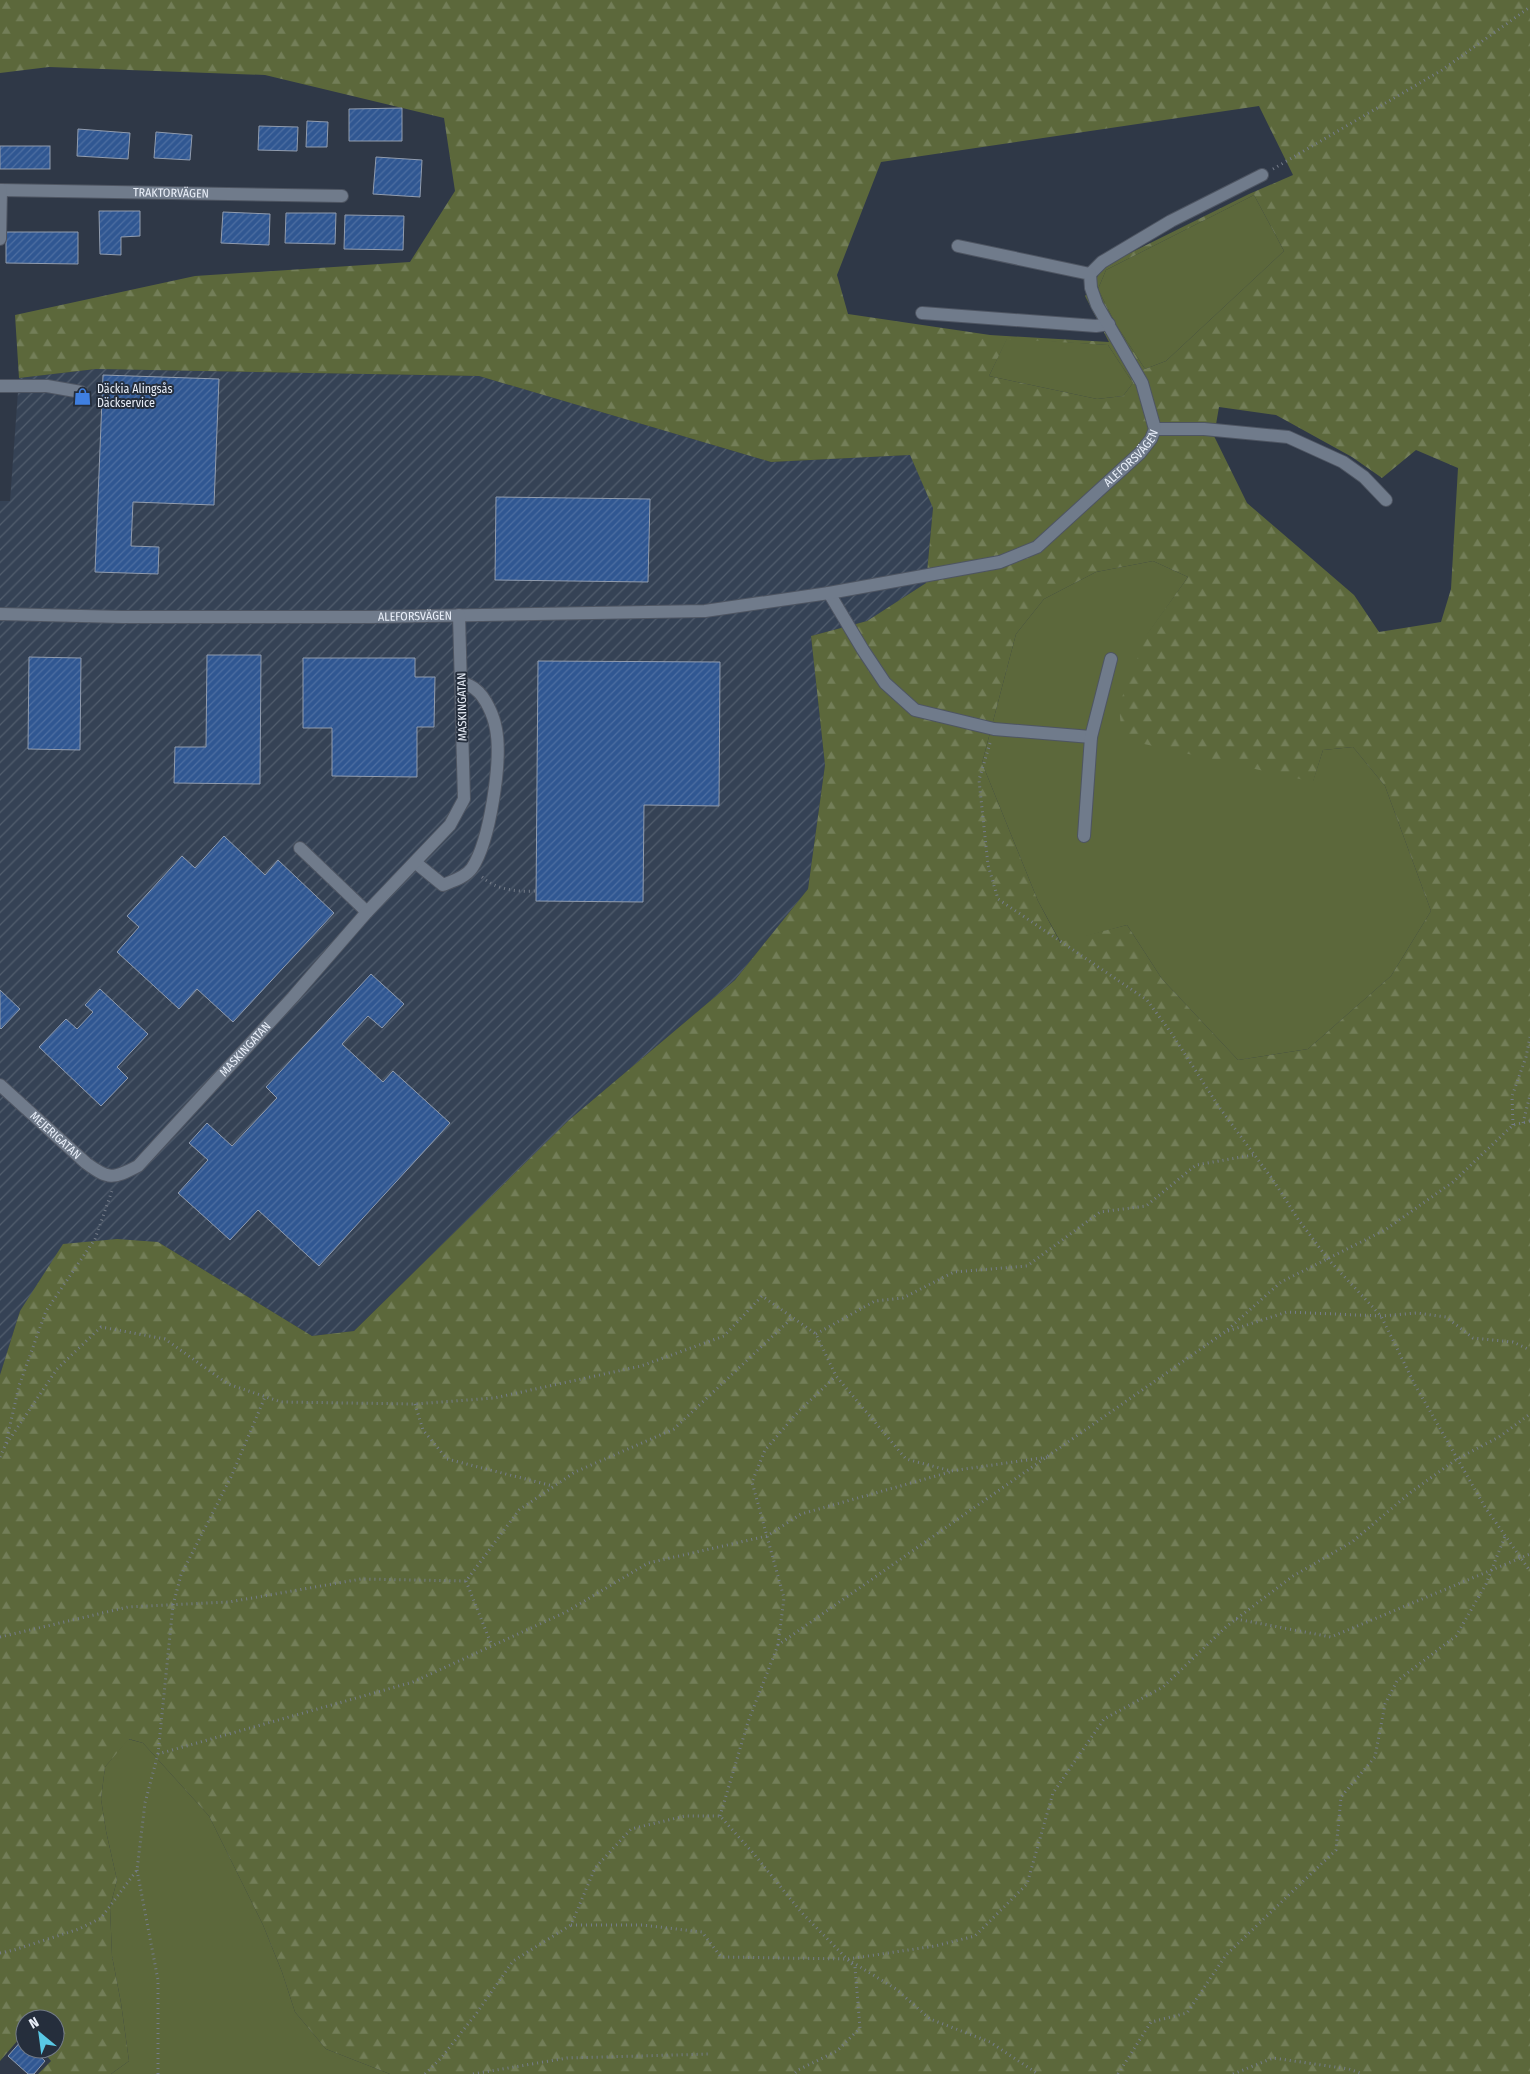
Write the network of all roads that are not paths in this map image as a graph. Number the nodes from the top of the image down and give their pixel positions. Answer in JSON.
{"nodes":[{"id":1,"x":1262,"y":175,"type":"road end"},
{"id":2,"x":1,"y":190,"type":"edge"},
{"id":3,"x":342,"y":196,"type":"dead end"},
{"id":4,"x":0,"y":239,"type":"edge"},
{"id":5,"x":958,"y":246,"type":"dead end"},
{"id":6,"x":1090,"y":274,"type":"junction"},
{"id":7,"x":922,"y":312,"type":"dead end"},
{"id":8,"x":1109,"y":324,"type":"junction"},
{"id":9,"x":0,"y":386,"type":"edge"},
{"id":10,"x":80,"y":392,"type":"dead end"},
{"id":11,"x":1154,"y":429,"type":"junction"},
{"id":12,"x":1386,"y":500,"type":"dead end"},
{"id":13,"x":829,"y":593,"type":"junction"},
{"id":14,"x":0,"y":614,"type":"edge"},
{"id":15,"x":459,"y":614,"type":"junction"},
{"id":16,"x":1111,"y":659,"type":"dead end"},
{"id":17,"x":462,"y":682,"type":"junction"},
{"id":18,"x":1091,"y":736,"type":"junction"},
{"id":19,"x":1084,"y":836,"type":"dead end"},
{"id":20,"x":300,"y":848,"type":"dead end"},
{"id":21,"x":416,"y":863,"type":"junction"},
{"id":22,"x":367,"y":912,"type":"junction"},
{"id":23,"x":0,"y":1085,"type":"edge"},
{"id":24,"x":117,"y":1177,"type":"joint"}],
"edges":[{"from":1,"to":6,"type":"street"},
{"from":2,"to":3,"type":"street","name":"TRAKTORVÄGEN"},
{"from":2,"to":4,"type":"street"},
{"from":5,"to":6,"type":"street"},
{"from":6,"to":8,"type":"street","name":"ALEFORSVÄGEN"},
{"from":7,"to":8,"type":"street"},
{"from":8,"to":11,"type":"street","name":"ALEFORSVÄGEN"},
{"from":9,"to":10,"type":"street"},
{"from":11,"to":12,"type":"street"},
{"from":11,"to":13,"type":"street","name":"ALEFORSVÄGEN"},
{"from":13,"to":15,"type":"street","name":"ALEFORSVÄGEN"},
{"from":13,"to":18,"type":"street"},
{"from":14,"to":15,"type":"street","name":"ALEFORSVÄGEN"},
{"from":15,"to":17,"type":"street","name":"MASKINGATAN"},
{"from":16,"to":18,"type":"street"},
{"from":17,"to":21,"type":"street","name":"MASKINGATAN"},
{"from":17,"to":21,"type":"street"},
{"from":18,"to":19,"type":"street"},
{"from":20,"to":22,"type":"street"},
{"from":21,"to":22,"type":"street","name":"MASKINGATAN"},
{"from":22,"to":24,"type":"street","name":"MASKINGATAN"},
{"from":23,"to":24,"type":"street","name":"MEJERIGATAN"}]}
